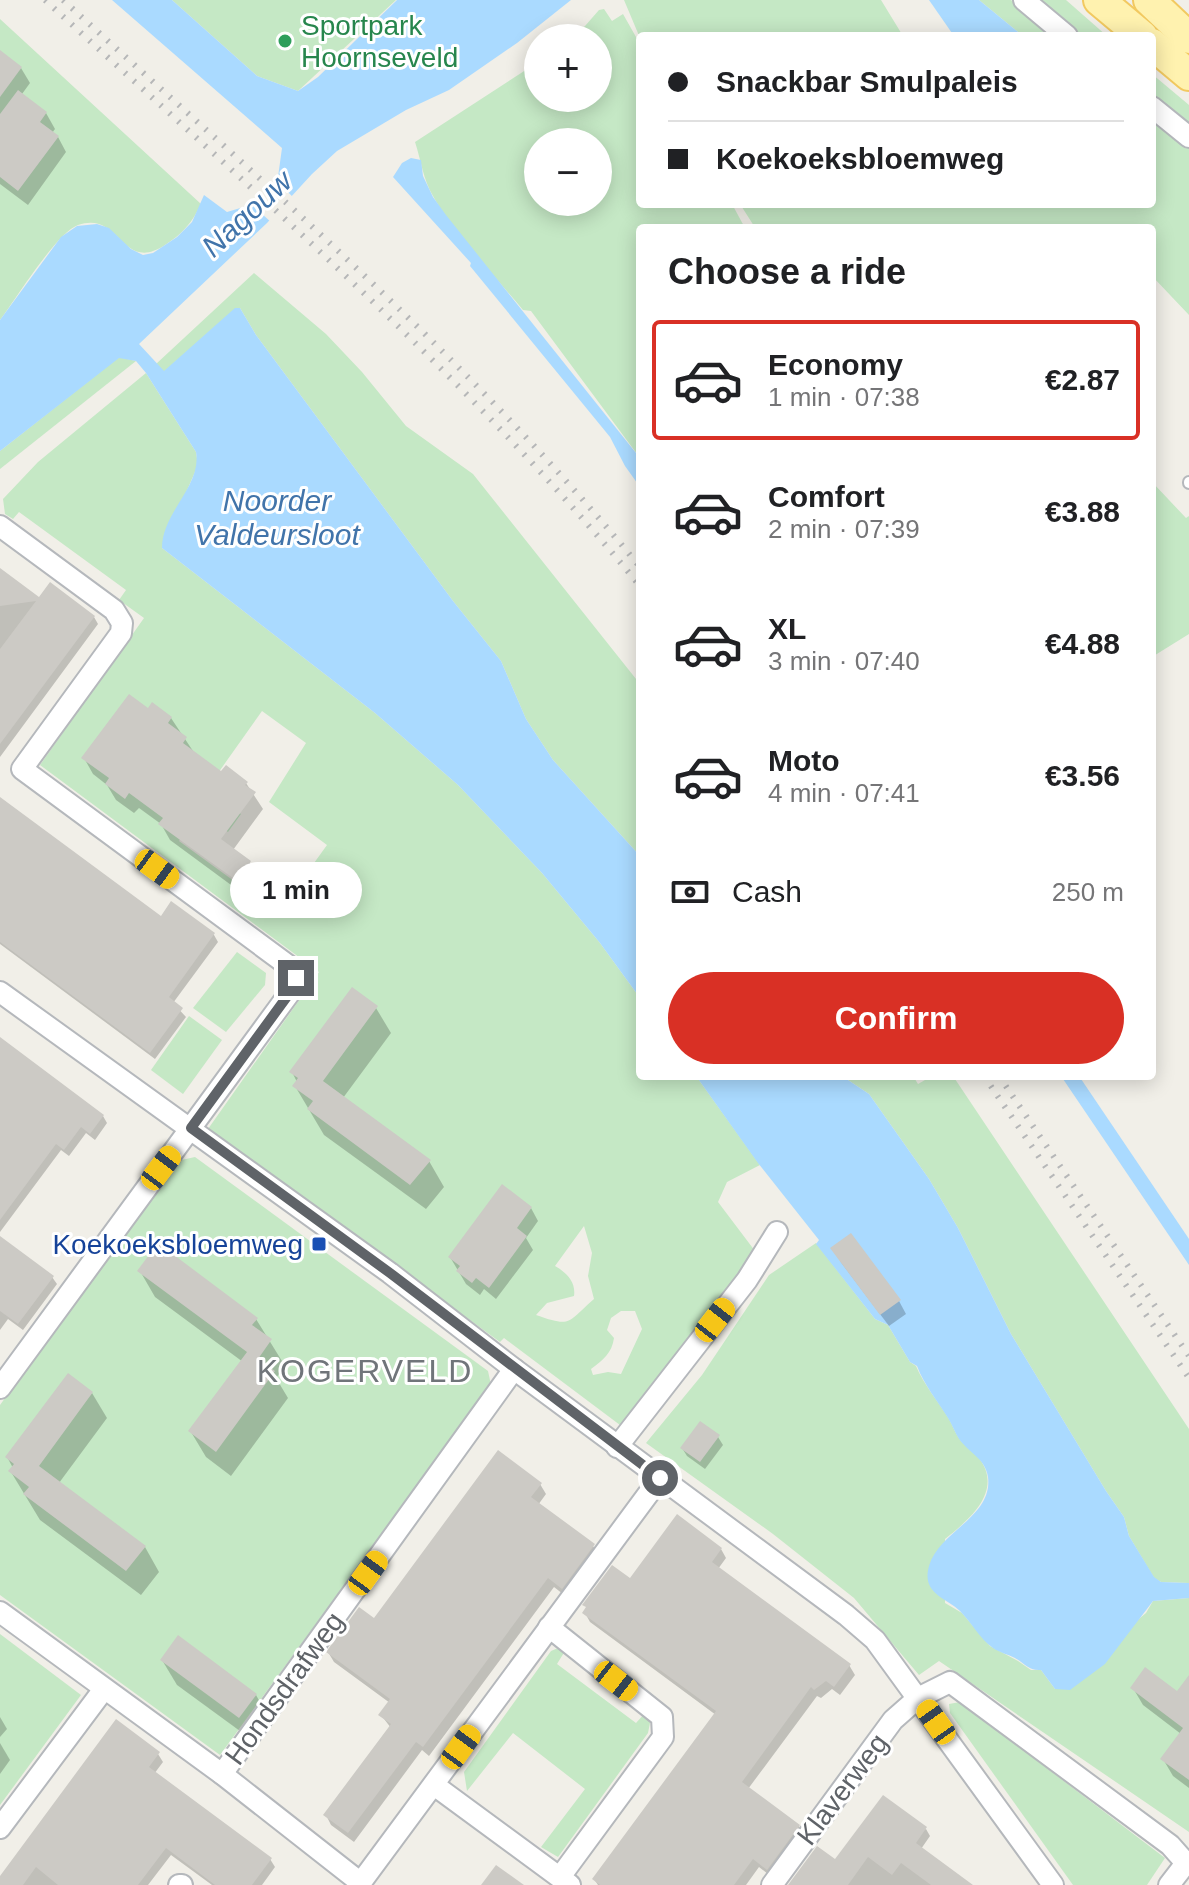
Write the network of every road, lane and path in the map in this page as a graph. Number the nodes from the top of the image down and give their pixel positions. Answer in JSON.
{"nodes":[{"id":1,"x":1024,"y":0,"type":"edge"},
{"id":2,"x":1099,"y":0,"type":"edge"},
{"id":3,"x":1149,"y":0,"type":"edge"},
{"id":4,"x":1062,"y":32,"type":"edge"},
{"id":5,"x":1137,"y":32,"type":"edge"},
{"id":6,"x":1189,"y":38,"type":"edge"},
{"id":7,"x":1156,"y":47,"type":"edge"},
{"id":8,"x":1189,"y":75,"type":"edge"},
{"id":9,"x":1156,"y":110,"type":"edge"},
{"id":10,"x":1189,"y":137,"type":"edge"},
{"id":11,"x":0,"y":526,"type":"edge"},
{"id":12,"x":0,"y":992,"type":"edge"},
{"id":13,"x":191,"y":1128,"type":"junction"},
{"id":14,"x":777,"y":1232,"type":"dead end"},
{"id":15,"x":514,"y":1369,"type":"junction"},
{"id":16,"x":0,"y":1388,"type":"edge"},
{"id":17,"x":617,"y":1447,"type":"junction"},
{"id":18,"x":660,"y":1478,"type":"junction"},
{"id":19,"x":0,"y":1612,"type":"edge"},
{"id":20,"x":549,"y":1627,"type":"junction"},
{"id":21,"x":104,"y":1689,"type":"junction"},
{"id":22,"x":918,"y":1698,"type":"junction"},
{"id":23,"x":222,"y":1774,"type":"junction"},
{"id":24,"x":434,"y":1785,"type":"junction"},
{"id":25,"x":0,"y":1828,"type":"edge"},
{"id":26,"x":1187,"y":1864,"type":"edge"},
{"id":27,"x":565,"y":1881,"type":"edge"},
{"id":28,"x":360,"y":1884,"type":"edge"},
{"id":29,"x":772,"y":1885,"type":"edge"},
{"id":30,"x":1053,"y":1885,"type":"edge"},
{"id":31,"x":1169,"y":1885,"type":"edge"}],
"edges":[{"from":1,"to":4,"type":"street"},
{"from":2,"to":5,"type":"main road"},
{"from":3,"to":6,"type":"main road"},
{"from":7,"to":8,"type":"main road"},
{"from":9,"to":10,"type":"street"},
{"from":11,"to":13,"type":"street"},
{"from":12,"to":13,"type":"street"},
{"from":13,"to":15,"type":"street"},
{"from":13,"to":16,"type":"street"},
{"from":14,"to":17,"type":"street"},
{"from":15,"to":17,"type":"street"},
{"from":15,"to":23,"type":"street","name":"Hondsdrafweg"},
{"from":17,"to":18,"type":"street"},
{"from":18,"to":20,"type":"street"},
{"from":18,"to":22,"type":"street"},
{"from":19,"to":21,"type":"street"},
{"from":20,"to":24,"type":"street"},
{"from":20,"to":27,"type":"street"},
{"from":21,"to":23,"type":"street"},
{"from":21,"to":25,"type":"street"},
{"from":22,"to":26,"type":"street"},
{"from":22,"to":29,"type":"street","name":"Klaverweg"},
{"from":22,"to":30,"type":"street"},
{"from":23,"to":28,"type":"street"},
{"from":24,"to":27,"type":"street"},
{"from":24,"to":28,"type":"street"},
{"from":26,"to":31,"type":"street"}]}
